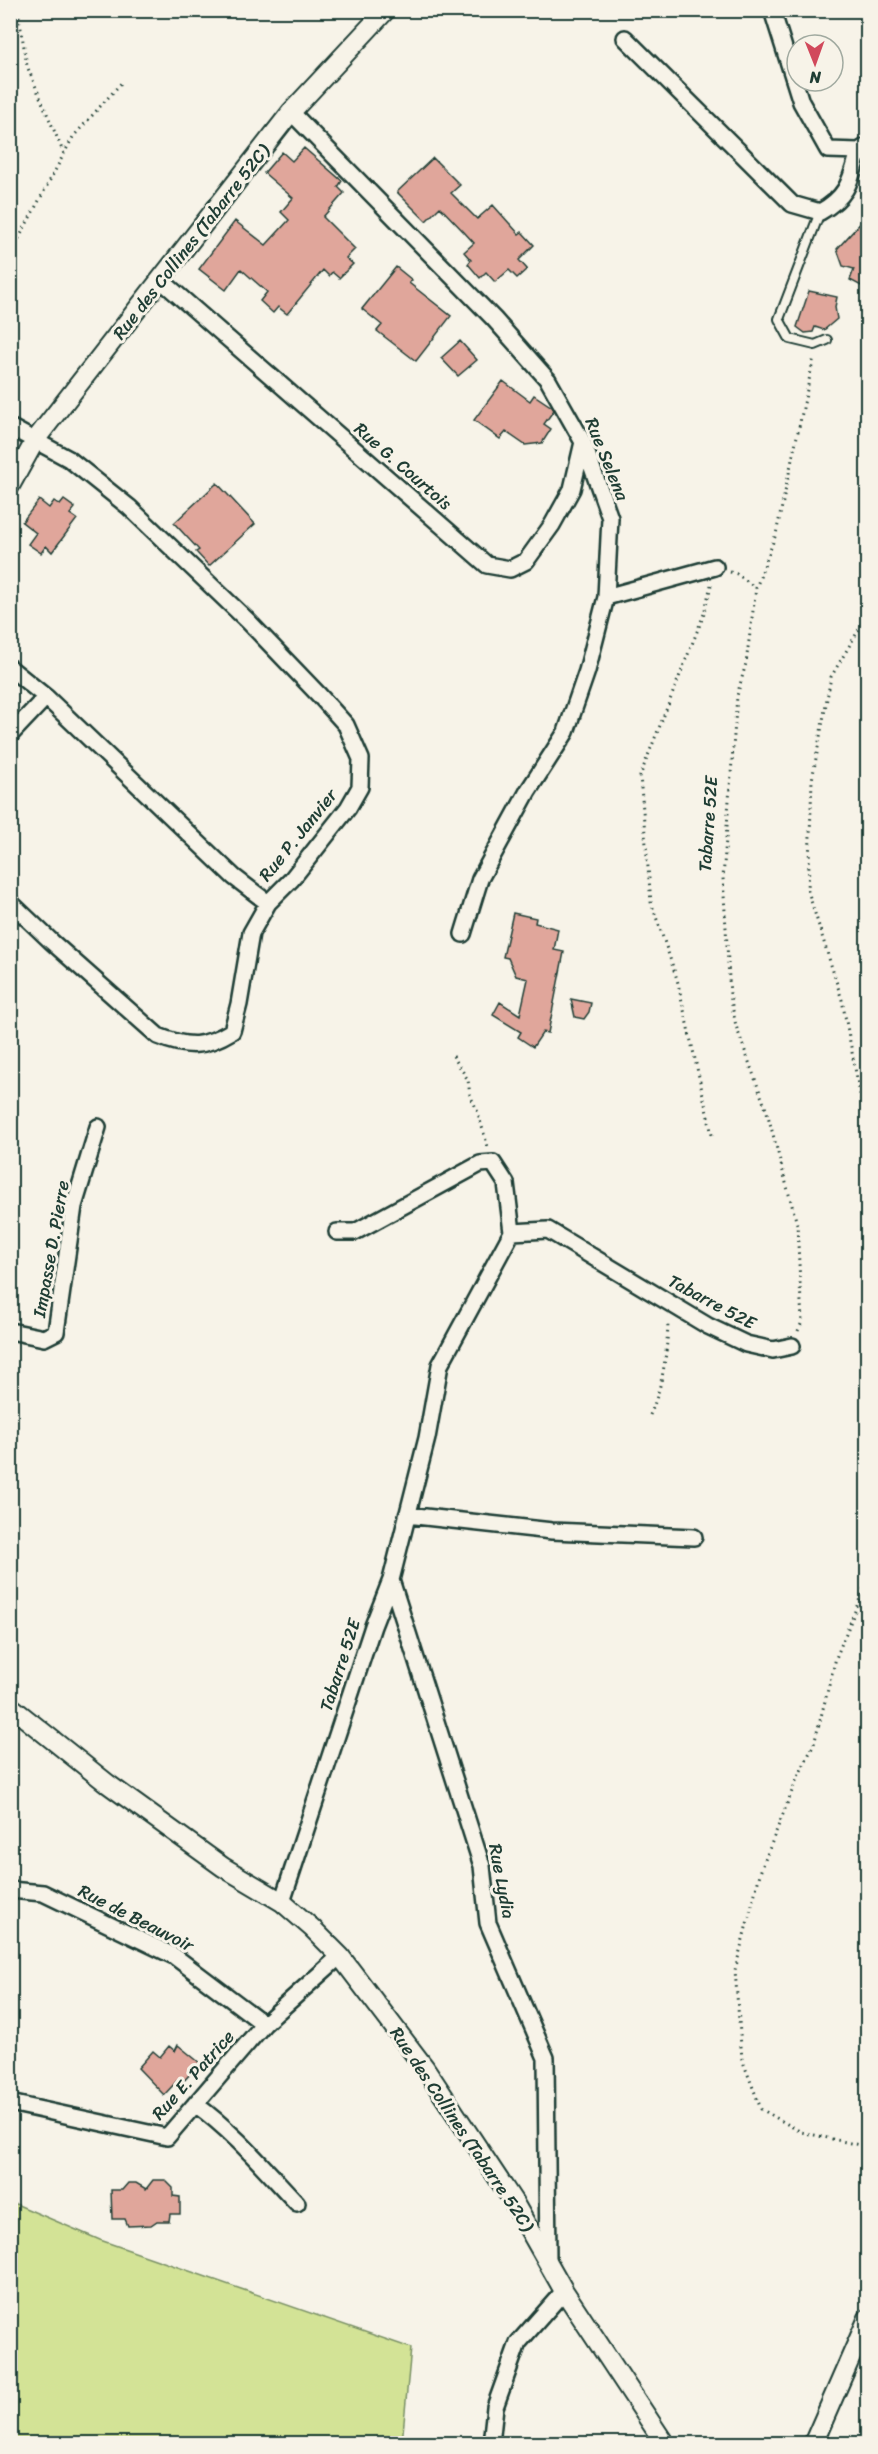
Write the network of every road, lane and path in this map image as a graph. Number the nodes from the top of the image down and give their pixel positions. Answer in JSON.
{"nodes":[{"id":1,"x":18,"y":10,"type":"edge"},
{"id":2,"x":386,"y":10,"type":"edge"},
{"id":3,"x":772,"y":10,"type":"edge"},
{"id":4,"x":625,"y":38,"type":"dead end"},
{"id":5,"x":122,"y":82,"type":"dead end"},
{"id":6,"x":291,"y":112,"type":"junction"},
{"id":7,"x":863,"y":149,"type":"edge"},
{"id":8,"x":64,"y":154,"type":"junction"},
{"id":9,"x":820,"y":213,"type":"junction"},
{"id":10,"x":10,"y":255,"type":"edge"},
{"id":11,"x":162,"y":280,"type":"junction"},
{"id":12,"x":827,"y":340,"type":"dead end"},
{"id":13,"x":815,"y":345,"type":"junction"},
{"id":14,"x":10,"y":427,"type":"edge"},
{"id":15,"x":36,"y":439,"type":"junction"},
{"id":16,"x":583,"y":442,"type":"junction"},
{"id":17,"x":10,"y":486,"type":"edge"},
{"id":18,"x":715,"y":567,"type":"junction"},
{"id":19,"x":756,"y":588,"type":"junction"},
{"id":20,"x":606,"y":597,"type":"junction"},
{"id":21,"x":867,"y":614,"type":"edge"},
{"id":22,"x":10,"y":668,"type":"edge"},
{"id":23,"x":46,"y":697,"type":"junction"},
{"id":24,"x":10,"y":735,"type":"edge"},
{"id":25,"x":10,"y":902,"type":"edge"},
{"id":26,"x":268,"y":903,"type":"junction"},
{"id":27,"x":463,"y":934,"type":"dead end"},
{"id":28,"x":453,"y":1056,"type":"dead end"},
{"id":29,"x":98,"y":1127,"type":"dead end"},
{"id":30,"x":712,"y":1135,"type":"dead end"},
{"id":31,"x":867,"y":1136,"type":"edge"},
{"id":32,"x":493,"y":1163,"type":"junction"},
{"id":33,"x":337,"y":1232,"type":"dead end"},
{"id":34,"x":512,"y":1232,"type":"junction"},
{"id":35,"x":668,"y":1302,"type":"junction"},
{"id":36,"x":10,"y":1331,"type":"edge"},
{"id":37,"x":792,"y":1347,"type":"joint"},
{"id":38,"x":650,"y":1415,"type":"dead end"},
{"id":39,"x":407,"y":1515,"type":"junction"},
{"id":40,"x":694,"y":1537,"type":"dead end"},
{"id":41,"x":867,"y":1571,"type":"edge"},
{"id":42,"x":391,"y":1580,"type":"junction"},
{"id":43,"x":10,"y":1706,"type":"edge"},
{"id":44,"x":10,"y":1890,"type":"edge"},
{"id":45,"x":282,"y":1902,"type":"junction"},
{"id":46,"x":340,"y":1956,"type":"junction"},
{"id":47,"x":264,"y":2024,"type":"junction"},
{"id":48,"x":10,"y":2103,"type":"edge"},
{"id":49,"x":195,"y":2104,"type":"junction"},
{"id":50,"x":867,"y":2146,"type":"edge"},
{"id":51,"x":297,"y":2203,"type":"dead end"},
{"id":52,"x":548,"y":2264,"type":"junction"},
{"id":53,"x":564,"y":2291,"type":"junction"},
{"id":54,"x":867,"y":2318,"type":"edge"},
{"id":55,"x":491,"y":2444,"type":"edge"},
{"id":56,"x":665,"y":2444,"type":"edge"},
{"id":57,"x":813,"y":2444,"type":"edge"}],
"edges":[{"from":1,"to":8,"type":"path"},
{"from":2,"to":6,"type":"street","name":"Rue des Collines (Tabarre 52C)"},
{"from":3,"to":7,"type":"street"},
{"from":4,"to":9,"type":"street"},
{"from":5,"to":8,"type":"path"},
{"from":6,"to":11,"type":"street","name":"Rue des Collines (Tabarre 52C)"},
{"from":6,"to":16,"type":"street","name":"Rue Selena"},
{"from":7,"to":9,"type":"street"},
{"from":8,"to":10,"type":"path"},
{"from":9,"to":13,"type":"lane"},
{"from":11,"to":15,"type":"street","name":"Rue des Collines (Tabarre 52C)"},
{"from":11,"to":16,"type":"street","name":"Rue G. Courtois"},
{"from":12,"to":13,"type":"lane"},
{"from":13,"to":19,"type":"path","name":"Tabarre 52E"},
{"from":14,"to":15,"type":"street","name":"Rue P. Janvier"},
{"from":15,"to":17,"type":"street","name":"Rue des Collines (Tabarre 52C)"},
{"from":15,"to":26,"type":"street","name":"Rue P. Janvier"},
{"from":16,"to":20,"type":"street","name":"Rue Selena"},
{"from":18,"to":19,"type":"path"},
{"from":18,"to":20,"type":"street"},
{"from":18,"to":30,"type":"path"},
{"from":19,"to":37,"type":"path","name":"Tabarre 52E"},
{"from":20,"to":27,"type":"street","name":"Rue Selena"},
{"from":21,"to":31,"type":"path"},
{"from":22,"to":23,"type":"street","name":"Rue P. Janvier"},
{"from":23,"to":24,"type":"street"},
{"from":23,"to":26,"type":"street","name":"Rue P. Janvier"},
{"from":25,"to":26,"type":"street"},
{"from":28,"to":32,"type":"path"},
{"from":29,"to":36,"type":"street","name":"Impasse D. Pierre"},
{"from":32,"to":33,"type":"street"},
{"from":32,"to":34,"type":"street"},
{"from":34,"to":35,"type":"street","name":"Tabarre 52E"},
{"from":34,"to":39,"type":"street","name":"Tabarre 52E"},
{"from":35,"to":37,"type":"street","name":"Tabarre 52E"},
{"from":35,"to":38,"type":"path"},
{"from":39,"to":40,"type":"street"},
{"from":39,"to":42,"type":"street","name":"Tabarre 52E"},
{"from":41,"to":50,"type":"path"},
{"from":42,"to":45,"type":"street","name":"Tabarre 52E"},
{"from":42,"to":52,"type":"street","name":"Rue Lydia"},
{"from":43,"to":45,"type":"street","name":"Rue des Collines (Tabarre 52C)"},
{"from":44,"to":47,"type":"street","name":"Rue de Beauvoir"},
{"from":45,"to":46,"type":"street","name":"Rue des Collines (Tabarre 52C)"},
{"from":46,"to":47,"type":"street","name":"Rue E. Patrice"},
{"from":46,"to":52,"type":"street","name":"Rue des Collines (Tabarre 52C)"},
{"from":47,"to":49,"type":"street","name":"Rue E. Patrice"},
{"from":48,"to":49,"type":"street","name":"Rue E. Patrice"},
{"from":49,"to":51,"type":"street"},
{"from":52,"to":53,"type":"street","name":"Rue des Collines (Tabarre 52C)"},
{"from":53,"to":55,"type":"street"},
{"from":53,"to":56,"type":"street","name":"Rue des Collines (Tabarre 52C)"},
{"from":54,"to":57,"type":"street"}]}
